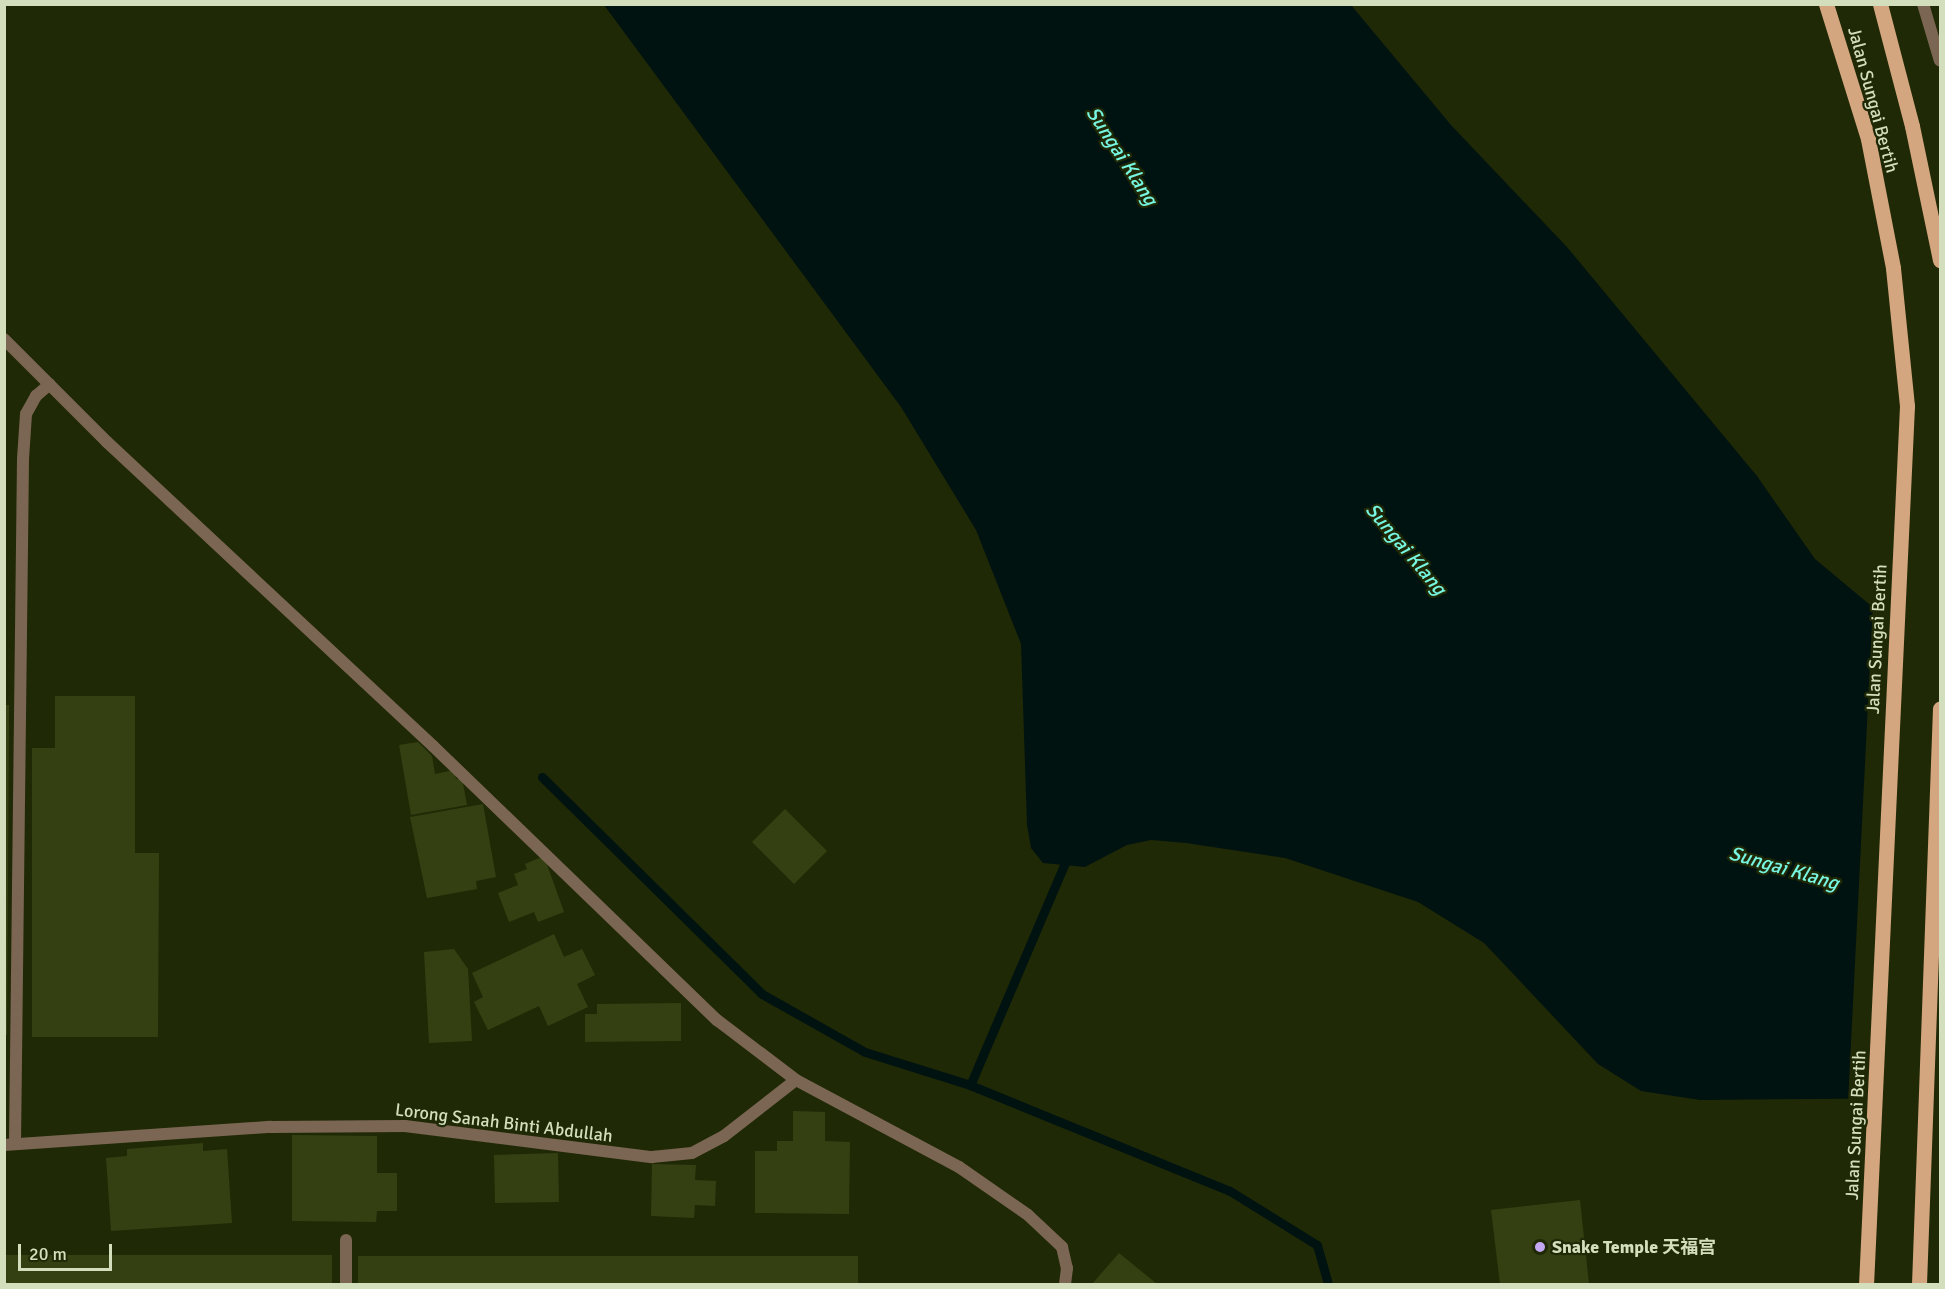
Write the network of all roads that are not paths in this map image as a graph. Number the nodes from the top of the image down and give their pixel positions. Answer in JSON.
{"nodes":[{"id":1,"x":1826,"y":4,"type":"edge"},
{"id":2,"x":1880,"y":4,"type":"edge"},
{"id":3,"x":1923,"y":4,"type":"edge"},
{"id":4,"x":1941,"y":61,"type":"edge"},
{"id":5,"x":1941,"y":260,"type":"edge"},
{"id":6,"x":4,"y":339,"type":"edge"},
{"id":7,"x":50,"y":384,"type":"junction"},
{"id":8,"x":1941,"y":708,"type":"edge"},
{"id":9,"x":796,"y":1080,"type":"junction"},
{"id":10,"x":10,"y":1145,"type":"edge"},
{"id":11,"x":346,"y":1240,"type":"dead end"},
{"id":12,"x":346,"y":1284,"type":"edge"},
{"id":13,"x":1065,"y":1284,"type":"edge"},
{"id":14,"x":1866,"y":1284,"type":"edge"},
{"id":15,"x":1919,"y":1284,"type":"edge"}],
"edges":[{"from":1,"to":14,"type":"main road","name":"Jalan Sungai Bertih"},
{"from":2,"to":5,"type":"main road","name":"Jalan Sungai Bertih"},
{"from":3,"to":4,"type":"street"},
{"from":6,"to":7,"type":"street"},
{"from":7,"to":9,"type":"street"},
{"from":7,"to":10,"type":"street"},
{"from":8,"to":15,"type":"main road"},
{"from":9,"to":10,"type":"street","name":"Lorong Sanah Binti Abdullah"},
{"from":9,"to":13,"type":"street"},
{"from":11,"to":12,"type":"street"}]}
